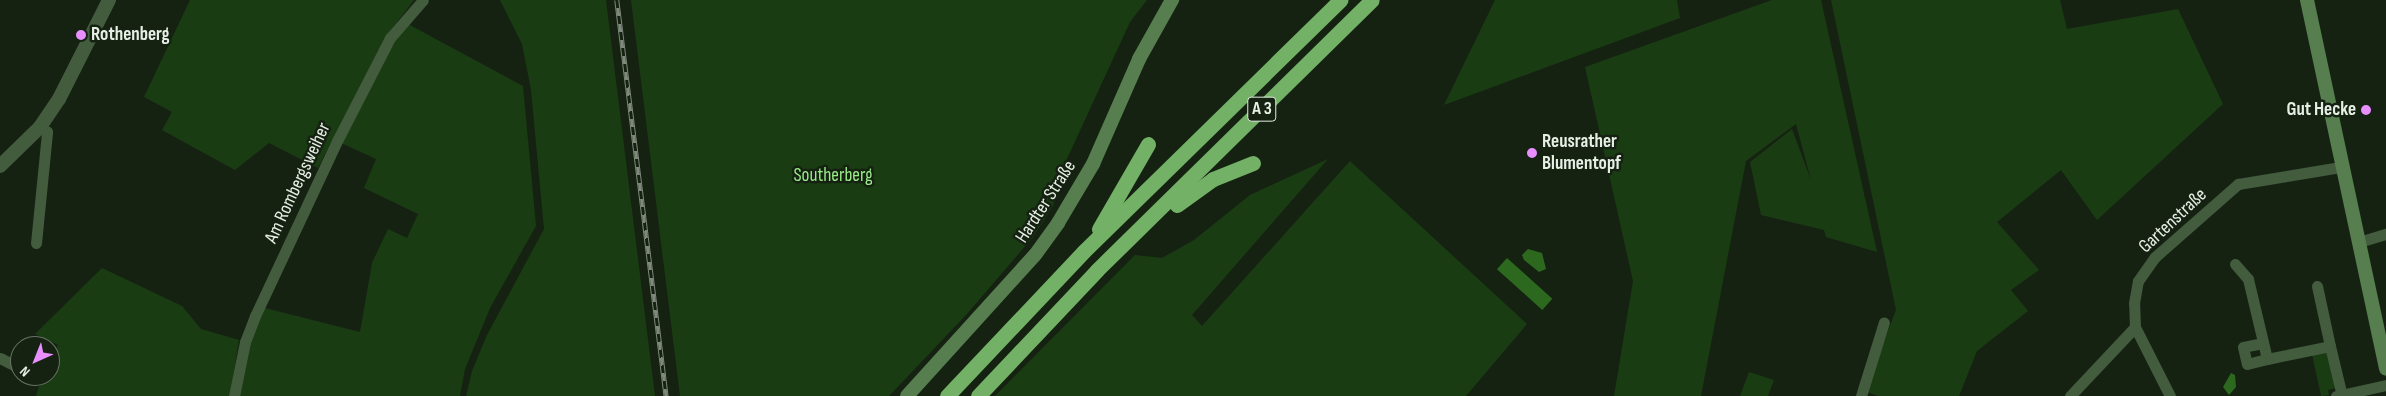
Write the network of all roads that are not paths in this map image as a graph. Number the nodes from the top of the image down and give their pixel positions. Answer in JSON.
{"nodes":[{"id":1,"x":109,"y":0,"type":"edge"},
{"id":2,"x":423,"y":0,"type":"edge"},
{"id":3,"x":1172,"y":0,"type":"edge"},
{"id":4,"x":1340,"y":0,"type":"edge"},
{"id":5,"x":1372,"y":0,"type":"edge"},
{"id":6,"x":2307,"y":0,"type":"edge"},
{"id":7,"x":40,"y":127,"type":"junction"},
{"id":8,"x":1148,"y":144,"type":"dead end"},
{"id":9,"x":1253,"y":163,"type":"dead end"},
{"id":10,"x":0,"y":166,"type":"edge"},
{"id":11,"x":2342,"y":167,"type":"junction"},
{"id":12,"x":1152,"y":218,"type":"junction"},
{"id":13,"x":2386,"y":234,"type":"edge"},
{"id":14,"x":2359,"y":242,"type":"junction"},
{"id":15,"x":36,"y":243,"type":"dead end"},
{"id":16,"x":1084,"y":251,"type":"junction"},
{"id":17,"x":2235,"y":264,"type":"dead end"},
{"id":18,"x":2317,"y":286,"type":"dead end"},
{"id":19,"x":1884,"y":322,"type":"dead end"},
{"id":20,"x":2135,"y":327,"type":"junction"},
{"id":21,"x":2262,"y":343,"type":"junction"},
{"id":22,"x":2330,"y":346,"type":"junction"},
{"id":23,"x":2267,"y":359,"type":"junction"},
{"id":24,"x":2386,"y":369,"type":"edge"},
{"id":25,"x":2386,"y":385,"type":"edge"},
{"id":26,"x":234,"y":396,"type":"edge"},
{"id":27,"x":907,"y":396,"type":"edge"},
{"id":28,"x":947,"y":396,"type":"edge"},
{"id":29,"x":978,"y":396,"type":"edge"},
{"id":30,"x":1862,"y":396,"type":"edge"},
{"id":31,"x":2070,"y":396,"type":"edge"},
{"id":32,"x":2170,"y":396,"type":"edge"},
{"id":33,"x":2340,"y":396,"type":"edge"}],
"edges":[{"from":1,"to":7,"type":"street"},
{"from":2,"to":26,"type":"street","name":"Am Rombergsweiher"},
{"from":3,"to":27,"type":"main road","name":"Hardter Straße"},
{"from":4,"to":16,"type":"highway","number":"A 3"},
{"from":5,"to":12,"type":"highway","number":"A 3"},
{"from":6,"to":11,"type":"main road"},
{"from":7,"to":10,"type":"street"},
{"from":7,"to":15,"type":"street"},
{"from":8,"to":16,"type":"highway"},
{"from":9,"to":12,"type":"highway"},
{"from":11,"to":14,"type":"main road"},
{"from":11,"to":20,"type":"street","name":"Gartenstraße"},
{"from":12,"to":29,"type":"highway","number":"A 3"},
{"from":13,"to":14,"type":"street"},
{"from":14,"to":24,"type":"main road"},
{"from":16,"to":28,"type":"highway","number":"A 3"},
{"from":17,"to":21,"type":"street"},
{"from":18,"to":22,"type":"street"},
{"from":19,"to":30,"type":"street"},
{"from":20,"to":31,"type":"street"},
{"from":20,"to":32,"type":"street"},
{"from":21,"to":23,"type":"street"},
{"from":21,"to":23,"type":"street"},
{"from":22,"to":23,"type":"street"},
{"from":22,"to":33,"type":"street"},
{"from":25,"to":33,"type":"street"}]}
